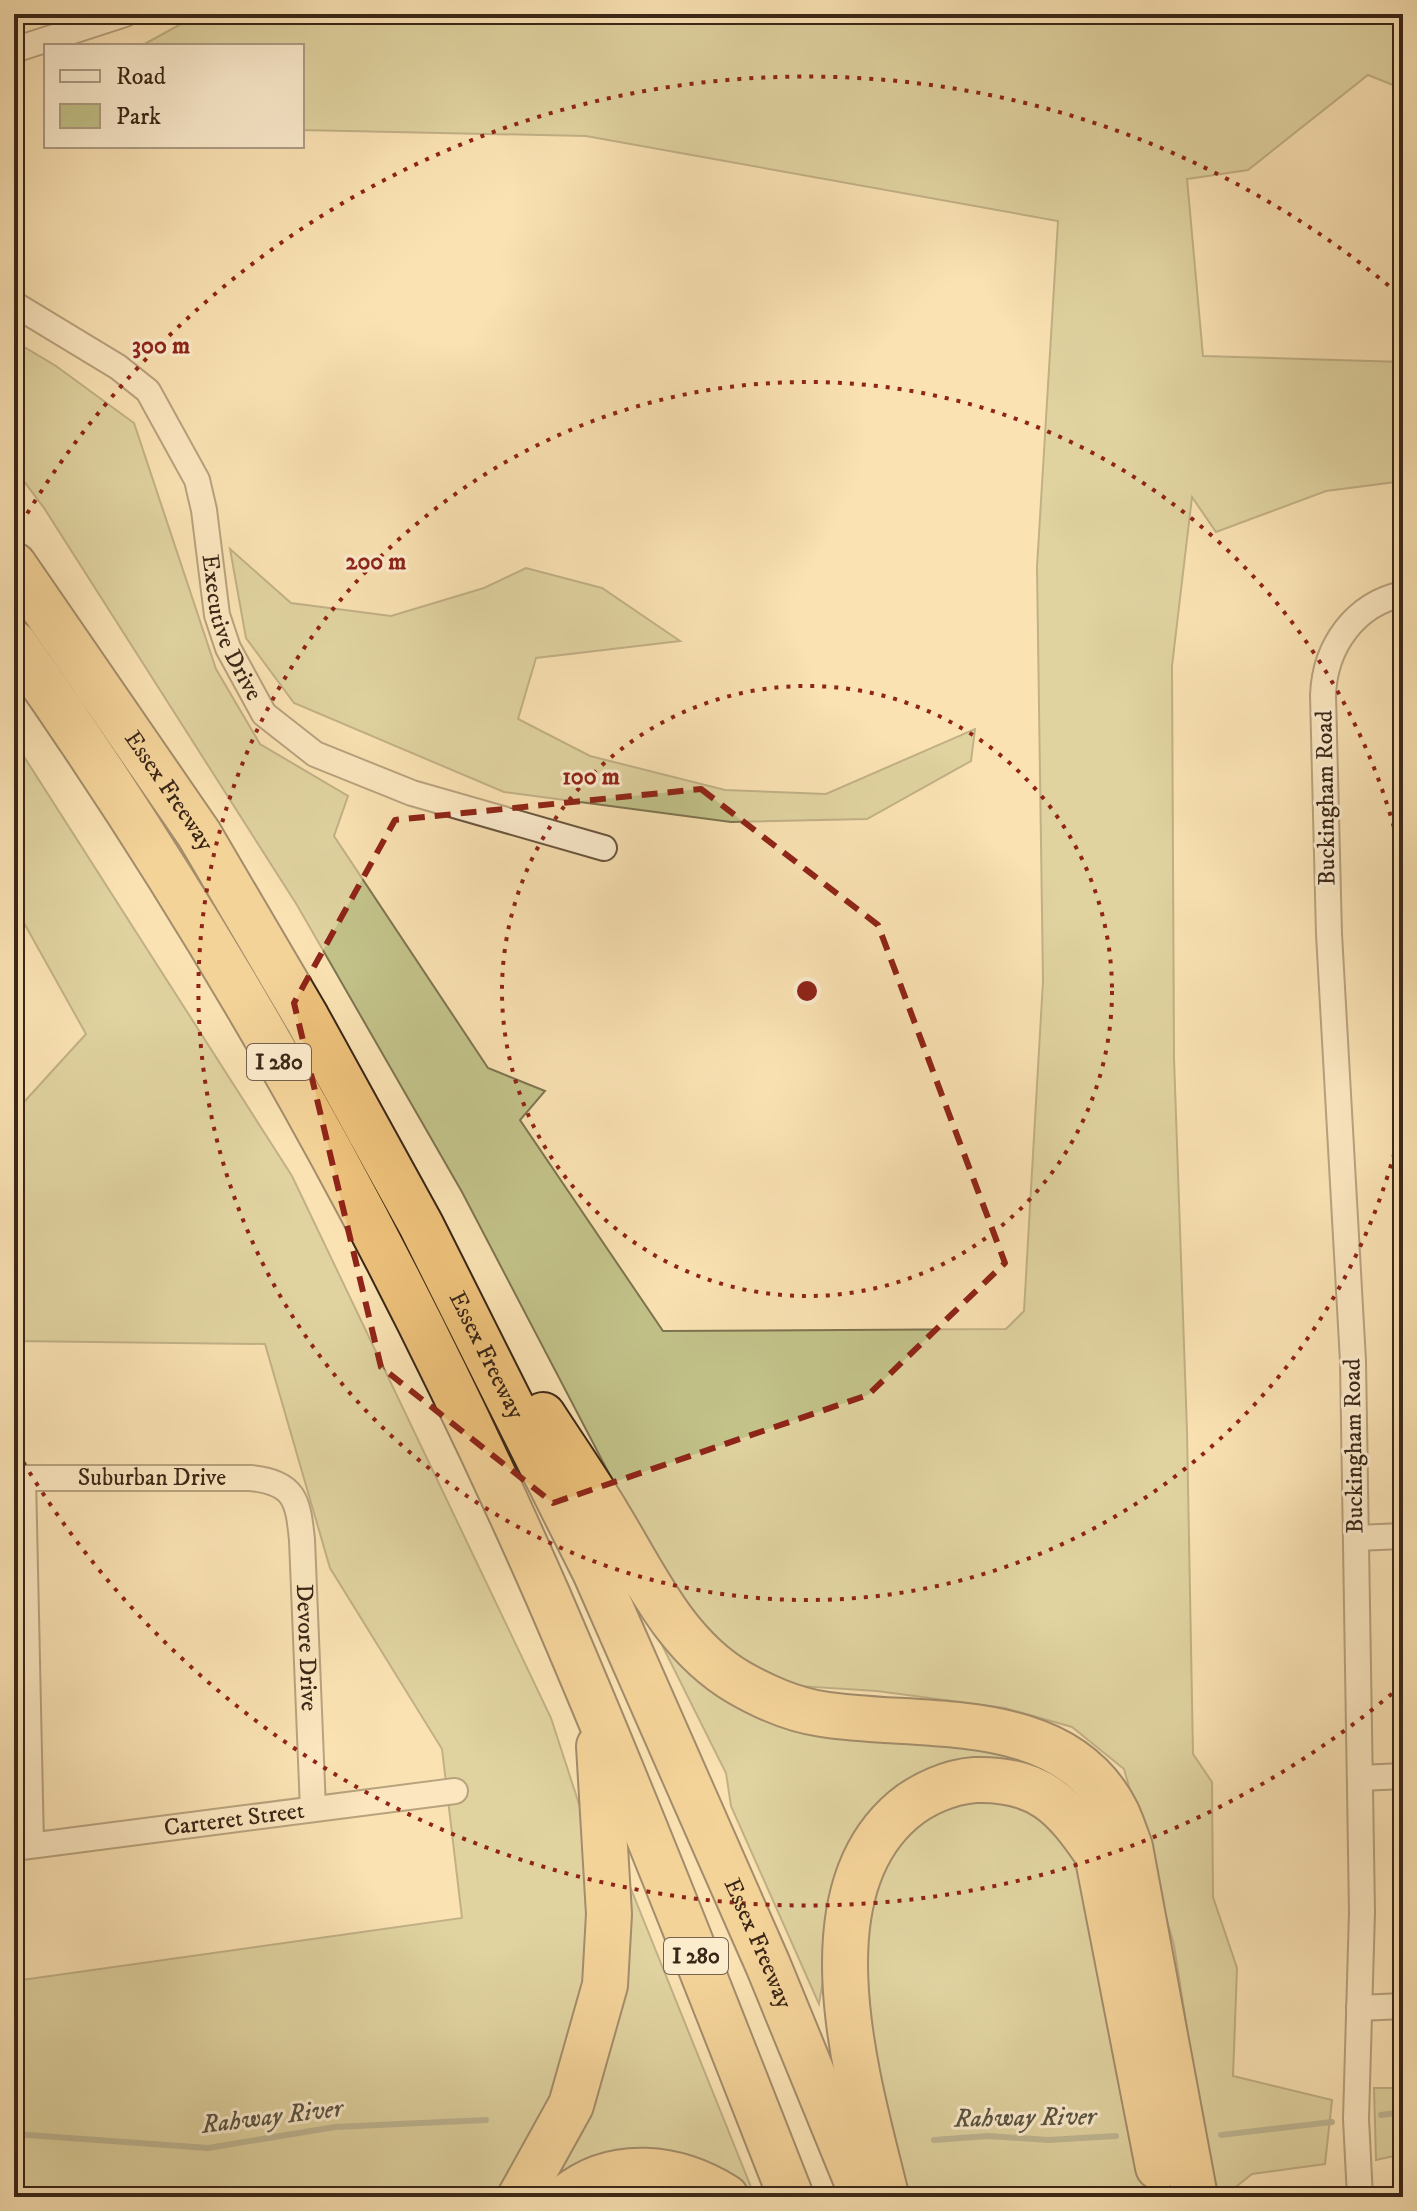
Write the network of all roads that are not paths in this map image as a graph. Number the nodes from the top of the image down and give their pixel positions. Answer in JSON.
{"nodes":[{"id":1,"x":125,"y":14,"type":"edge"},
{"id":2,"x":14,"y":50,"type":"edge"},
{"id":3,"x":14,"y":304,"type":"edge"},
{"id":4,"x":14,"y":565,"type":"edge"},
{"id":5,"x":1403,"y":594,"type":"edge"},
{"id":6,"x":14,"y":643,"type":"edge"},
{"id":7,"x":604,"y":848,"type":"dead end"},
{"id":8,"x":421,"y":1225,"type":"junction"},
{"id":9,"x":19,"y":1478,"type":"edge"},
{"id":10,"x":287,"y":1490,"type":"joint"},
{"id":11,"x":1403,"y":1536,"type":"edge"},
{"id":12,"x":1356,"y":1538,"type":"junction"},
{"id":13,"x":598,"y":1715,"type":"junction"},
{"id":14,"x":1403,"y":1776,"type":"edge"},
{"id":15,"x":1360,"y":1778,"type":"junction"},
{"id":16,"x":455,"y":1791,"type":"dead end"},
{"id":17,"x":313,"y":1809,"type":"junction"},
{"id":18,"x":23,"y":1846,"type":"edge"},
{"id":19,"x":1403,"y":2006,"type":"edge"},
{"id":20,"x":1359,"y":2008,"type":"junction"},
{"id":21,"x":520,"y":2197,"type":"edge"},
{"id":22,"x":566,"y":2197,"type":"edge"},
{"id":23,"x":726,"y":2197,"type":"edge"},
{"id":24,"x":791,"y":2197,"type":"edge"},
{"id":25,"x":863,"y":2197,"type":"edge"},
{"id":26,"x":887,"y":2197,"type":"edge"},
{"id":27,"x":1164,"y":2197,"type":"edge"},
{"id":28,"x":1195,"y":2197,"type":"edge"},
{"id":29,"x":1360,"y":2197,"type":"edge"}],
"edges":[{"from":1,"to":2,"type":"street"},
{"from":3,"to":7,"type":"street","name":"Executive Drive"},
{"from":4,"to":8,"type":"highway","name":"Essex Freeway","number":"I 280"},
{"from":5,"to":12,"type":"street","name":"Buckingham Road"},
{"from":6,"to":13,"type":"highway","name":"Essex Freeway","number":"I 280"},
{"from":8,"to":25,"type":"highway","name":"Essex Freeway","number":"I 280"},
{"from":8,"to":28,"type":"highway"},
{"from":9,"to":10,"type":"street","name":"Suburban Drive"},
{"from":9,"to":18,"type":"street"},
{"from":10,"to":17,"type":"street","name":"Devore Drive"},
{"from":11,"to":12,"type":"street"},
{"from":12,"to":15,"type":"street","name":"Buckingham Road"},
{"from":13,"to":21,"type":"highway"},
{"from":13,"to":24,"type":"highway","name":"Essex Freeway","number":"I 280"},
{"from":14,"to":15,"type":"street"},
{"from":15,"to":20,"type":"street","name":"Buckingham Road"},
{"from":16,"to":17,"type":"street","name":"Carteret Street"},
{"from":17,"to":18,"type":"street","name":"Carteret Street"},
{"from":19,"to":20,"type":"street"},
{"from":20,"to":29,"type":"street","name":"Buckingham Road"},
{"from":22,"to":23,"type":"highway"},
{"from":26,"to":27,"type":"highway"}]}
